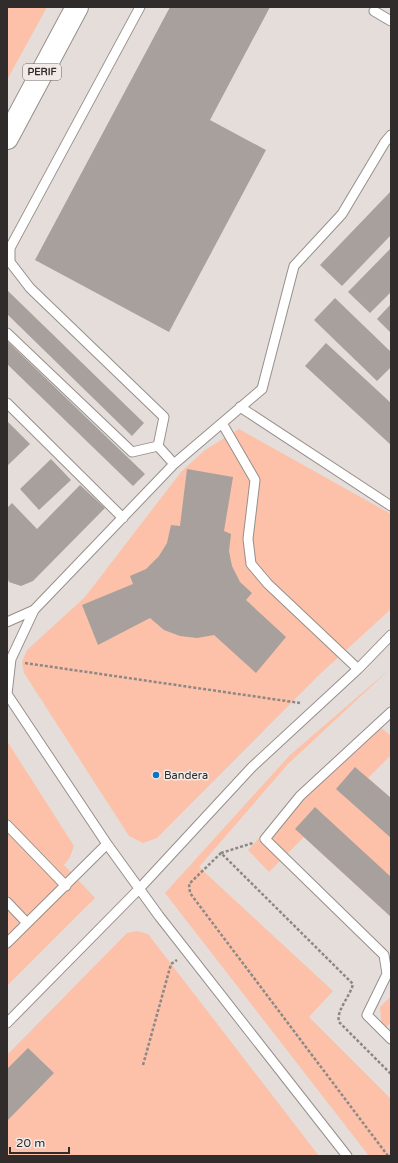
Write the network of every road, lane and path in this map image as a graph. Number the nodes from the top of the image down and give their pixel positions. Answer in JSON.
{"nodes":[{"id":1,"x":77,"y":7,"type":"edge"},
{"id":2,"x":140,"y":7,"type":"edge"},
{"id":3,"x":374,"y":11,"type":"dead end"},
{"id":4,"x":391,"y":22,"type":"edge"},
{"id":5,"x":391,"y":135,"type":"edge"},
{"id":6,"x":7,"y":138,"type":"edge"},
{"id":7,"x":7,"y":333,"type":"edge"},
{"id":8,"x":7,"y":403,"type":"edge"},
{"id":9,"x":240,"y":408,"type":"junction"},
{"id":10,"x":222,"y":423,"type":"junction"},
{"id":11,"x":158,"y":446,"type":"junction"},
{"id":12,"x":174,"y":464,"type":"junction"},
{"id":13,"x":391,"y":506,"type":"edge"},
{"id":14,"x":123,"y":518,"type":"junction"},
{"id":15,"x":34,"y":610,"type":"junction"},
{"id":16,"x":7,"y":622,"type":"edge"},
{"id":17,"x":391,"y":635,"type":"edge"},
{"id":18,"x":22,"y":662,"type":"dead end"},
{"id":19,"x":358,"y":669,"type":"junction"},
{"id":20,"x":7,"y":694,"type":"edge"},
{"id":21,"x":318,"y":706,"type":"junction"},
{"id":22,"x":391,"y":712,"type":"edge"},
{"id":23,"x":7,"y":825,"type":"edge"},
{"id":24,"x":266,"y":839,"type":"junction"},
{"id":25,"x":107,"y":844,"type":"junction"},
{"id":26,"x":221,"y":853,"type":"junction"},
{"id":27,"x":66,"y":886,"type":"junction"},
{"id":28,"x":139,"y":889,"type":"junction"},
{"id":29,"x":7,"y":902,"type":"edge"},
{"id":30,"x":27,"y":923,"type":"junction"},
{"id":31,"x":7,"y":944,"type":"edge"},
{"id":32,"x":186,"y":952,"type":"junction"},
{"id":33,"x":7,"y":1023,"type":"edge"},
{"id":34,"x":391,"y":1039,"type":"edge"},
{"id":35,"x":143,"y":1065,"type":"dead end"},
{"id":36,"x":391,"y":1074,"type":"edge"},
{"id":37,"x":347,"y":1156,"type":"edge"},
{"id":38,"x":388,"y":1156,"type":"edge"}],
"edges":[{"from":1,"to":6,"type":"main road","number":"PERIF"},
{"from":2,"to":11,"type":"lane"},
{"from":3,"to":4,"type":"lane"},
{"from":5,"to":9,"type":"lane"},
{"from":7,"to":11,"type":"lane"},
{"from":8,"to":14,"type":"lane"},
{"from":9,"to":10,"type":"lane"},
{"from":9,"to":13,"type":"lane"},
{"from":10,"to":12,"type":"lane"},
{"from":10,"to":19,"type":"lane"},
{"from":11,"to":12,"type":"lane"},
{"from":12,"to":14,"type":"lane"},
{"from":14,"to":15,"type":"lane"},
{"from":15,"to":16,"type":"lane"},
{"from":15,"to":20,"type":"lane"},
{"from":17,"to":19,"type":"lane"},
{"from":18,"to":21,"type":"path"},
{"from":19,"to":21,"type":"lane"},
{"from":20,"to":25,"type":"lane"},
{"from":21,"to":28,"type":"lane"},
{"from":22,"to":24,"type":"lane"},
{"from":23,"to":27,"type":"lane"},
{"from":24,"to":26,"type":"path"},
{"from":24,"to":34,"type":"lane"},
{"from":25,"to":27,"type":"lane"},
{"from":25,"to":28,"type":"lane"},
{"from":26,"to":36,"type":"path"},
{"from":26,"to":38,"type":"path"},
{"from":27,"to":30,"type":"lane"},
{"from":28,"to":32,"type":"lane"},
{"from":28,"to":33,"type":"lane"},
{"from":29,"to":30,"type":"lane"},
{"from":30,"to":31,"type":"lane"},
{"from":32,"to":35,"type":"path"},
{"from":32,"to":37,"type":"lane"}]}
